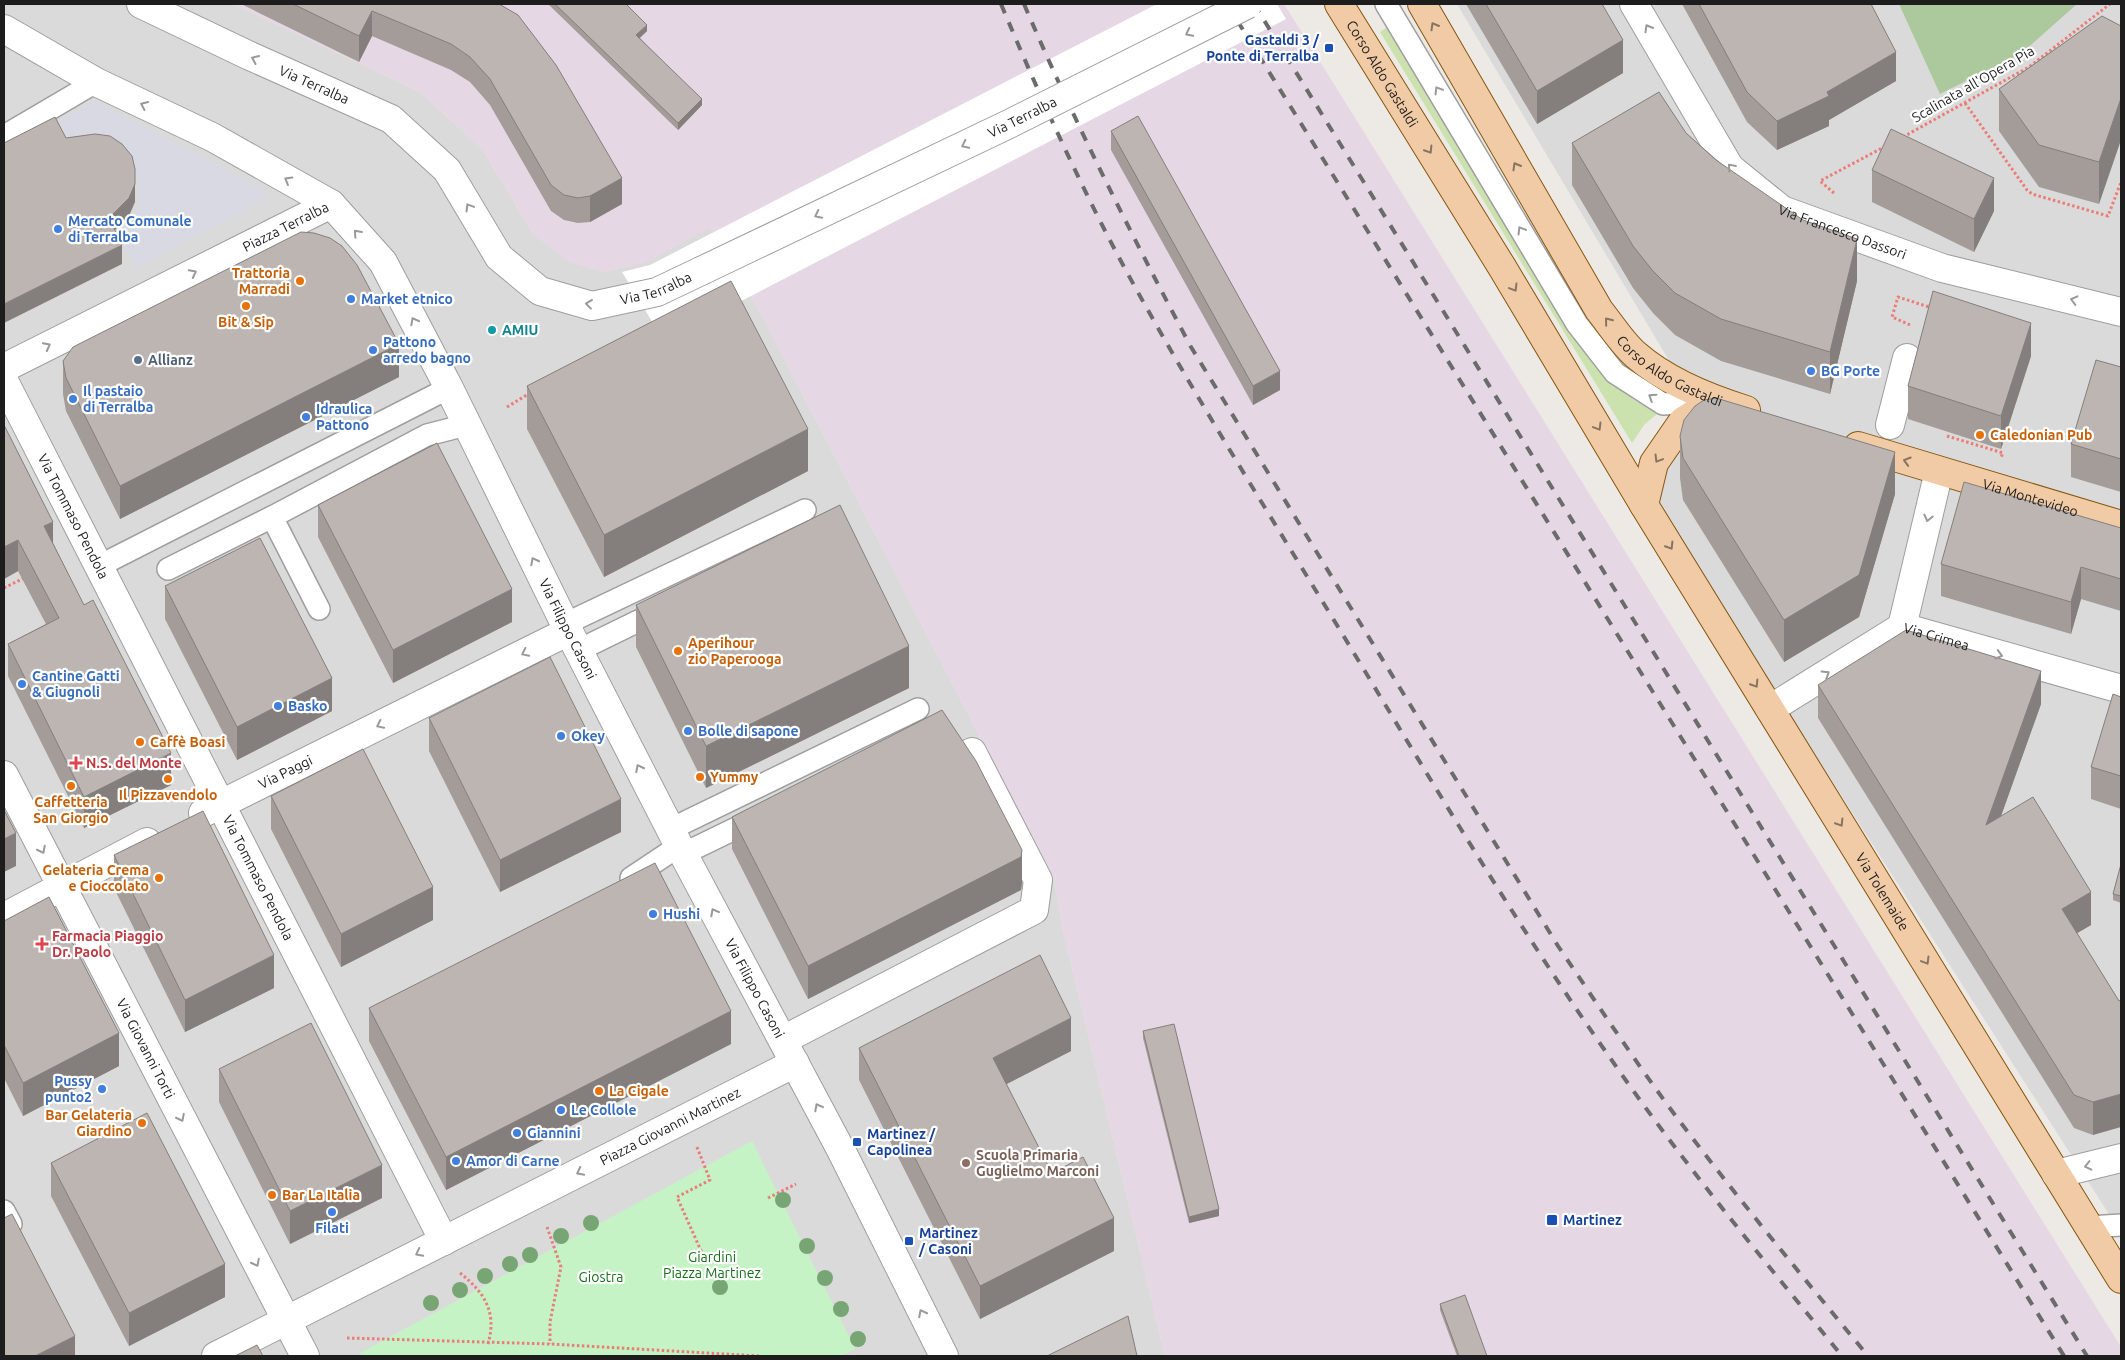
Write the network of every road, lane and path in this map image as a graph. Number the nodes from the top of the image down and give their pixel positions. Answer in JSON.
{"nodes":[{"id":1,"x":141,"y":4,"type":"edge"},
{"id":2,"x":1248,"y":4,"type":"edge"},
{"id":3,"x":1339,"y":4,"type":"edge"},
{"id":4,"x":1386,"y":4,"type":"edge"},
{"id":5,"x":1422,"y":4,"type":"edge"},
{"id":6,"x":1634,"y":4,"type":"edge"},
{"id":7,"x":2110,"y":4,"type":"edge"},
{"id":8,"x":4,"y":29,"type":"edge"},
{"id":9,"x":96,"y":82,"type":"junction"},
{"id":10,"x":1965,"y":103,"type":"junction"},
{"id":11,"x":4,"y":136,"type":"edge"},
{"id":12,"x":1898,"y":139,"type":"edge"},
{"id":13,"x":1890,"y":144,"type":"edge"},
{"id":14,"x":2121,"y":182,"type":"edge"},
{"id":15,"x":1828,"y":198,"type":"dead end"},
{"id":16,"x":330,"y":204,"type":"junction"},
{"id":17,"x":1930,"y":302,"type":"edge"},
{"id":18,"x":2121,"y":312,"type":"edge"},
{"id":19,"x":1907,"y":358,"type":"joint"},
{"id":20,"x":4,"y":368,"type":"edge"},
{"id":21,"x":4,"y":381,"type":"edge"},
{"id":22,"x":449,"y":388,"type":"junction"},
{"id":23,"x":531,"y":393,"type":"edge"},
{"id":24,"x":1715,"y":401,"type":"junction"},
{"id":25,"x":507,"y":407,"type":"dead end"},
{"id":26,"x":1771,"y":418,"type":"edge"},
{"id":27,"x":466,"y":425,"type":"junction"},
{"id":28,"x":1890,"y":425,"type":"dead end"},
{"id":29,"x":1947,"y":436,"type":"edge"},
{"id":30,"x":1836,"y":439,"type":"edge"},
{"id":31,"x":2003,"y":454,"type":"edge"},
{"id":32,"x":1939,"y":471,"type":"junction"},
{"id":33,"x":1644,"y":504,"type":"junction"},
{"id":34,"x":805,"y":510,"type":"dead end"},
{"id":35,"x":272,"y":517,"type":"junction"},
{"id":36,"x":2121,"y":525,"type":"edge"},
{"id":37,"x":99,"y":566,"type":"junction"},
{"id":38,"x":168,"y":569,"type":"dead end"},
{"id":39,"x":29,"y":576,"type":"edge"},
{"id":40,"x":4,"y":588,"type":"edge"},
{"id":41,"x":682,"y":600,"type":"edge"},
{"id":42,"x":319,"y":609,"type":"dead end"},
{"id":43,"x":1902,"y":627,"type":"junction"},
{"id":44,"x":571,"y":635,"type":"junction"},
{"id":45,"x":2121,"y":689,"type":"edge"},
{"id":46,"x":918,"y":709,"type":"dead end"},
{"id":47,"x":1770,"y":709,"type":"junction"},
{"id":48,"x":966,"y":745,"type":"edge"},
{"id":49,"x":4,"y":775,"type":"edge"},
{"id":50,"x":220,"y":804,"type":"junction"},
{"id":51,"x":772,"y":811,"type":"edge"},
{"id":52,"x":678,"y":843,"type":"junction"},
{"id":53,"x":618,"y":885,"type":"edge"},
{"id":54,"x":62,"y":887,"type":"junction"},
{"id":55,"x":4,"y":917,"type":"edge"},
{"id":56,"x":789,"y":1052,"type":"junction"},
{"id":57,"x":685,"y":1119,"type":"junction"},
{"id":58,"x":2121,"y":1158,"type":"edge"},
{"id":59,"x":2056,"y":1174,"type":"junction"},
{"id":60,"x":796,"y":1184,"type":"dead end"},
{"id":61,"x":768,"y":1198,"type":"dead end"},
{"id":62,"x":2121,"y":1225,"type":"edge"},
{"id":63,"x":547,"y":1227,"type":"dead end"},
{"id":64,"x":2089,"y":1227,"type":"junction"},
{"id":65,"x":444,"y":1241,"type":"junction"},
{"id":66,"x":706,"y":1262,"type":"dead end"},
{"id":67,"x":460,"y":1273,"type":"dead end"},
{"id":68,"x":2121,"y":1279,"type":"edge"},
{"id":69,"x":287,"y":1320,"type":"junction"},
{"id":70,"x":347,"y":1338,"type":"dead end"},
{"id":71,"x":488,"y":1344,"type":"junction"},
{"id":72,"x":550,"y":1344,"type":"junction"},
{"id":73,"x":216,"y":1356,"type":"edge"},
{"id":74,"x":305,"y":1356,"type":"edge"},
{"id":75,"x":751,"y":1356,"type":"edge"},
{"id":76,"x":760,"y":1356,"type":"edge"},
{"id":77,"x":944,"y":1356,"type":"edge"}],
"edges":[{"from":2,"to":1,"type":"street","name":"Via Terralba","one_way":true,"bridge":true},
{"from":3,"to":33,"type":"main road","name":"Corso Aldo Gastaldi","one_way":true},
{"from":24,"to":4,"type":"lane","name":"Corso Aldo Gastaldi","one_way":true},
{"from":24,"to":5,"type":"main road","name":"Corso Aldo Gastaldi","one_way":true},
{"from":18,"to":6,"type":"street","name":"Via Francesco Dassori","one_way":true},
{"from":7,"to":10,"type":"path","name":"Scalinata all'Opera Pia"},
{"from":8,"to":9,"type":"street","name":"Piazza Terralba"},
{"from":9,"to":11,"type":"lane"},
{"from":16,"to":9,"type":"street","name":"Piazza Terralba","one_way":true},
{"from":10,"to":12,"type":"path","name":"Scalinata all'Opera Pia"},
{"from":10,"to":14,"type":"path"},
{"from":13,"to":15,"type":"path"},
{"from":20,"to":16,"type":"street","name":"Piazza Terralba","one_way":true},
{"from":22,"to":16,"type":"street","name":"Via Filippo Casoni","one_way":true},
{"from":17,"to":19,"type":"path"},
{"from":19,"to":28,"type":"street"},
{"from":21,"to":37,"type":"street","name":"Via Tommaso Pendola"},
{"from":22,"to":27,"type":"street","name":"Via Filippo Casoni"},
{"from":22,"to":37,"type":"lane"},
{"from":23,"to":25,"type":"path"},
{"from":24,"to":26,"type":"main road"},
{"from":24,"to":33,"type":"main road","one_way":true},
{"from":27,"to":35,"type":"lane"},
{"from":44,"to":27,"type":"street","name":"Via Filippo Casoni","one_way":true},
{"from":29,"to":31,"type":"path"},
{"from":32,"to":30,"type":"main road","name":"Via Montevideo","one_way":true},
{"from":32,"to":36,"type":"main road","name":"Via Montevideo"},
{"from":32,"to":43,"type":"street","one_way":true},
{"from":33,"to":47,"type":"main road","name":"Via Tolemaide","one_way":true},
{"from":34,"to":44,"type":"lane"},
{"from":35,"to":38,"type":"lane"},
{"from":35,"to":42,"type":"lane"},
{"from":37,"to":50,"type":"street","name":"Via Tommaso Pendola"},
{"from":39,"to":40,"type":"path"},
{"from":41,"to":44,"type":"lane"},
{"from":43,"to":45,"type":"street","name":"Via Crimea","one_way":true},
{"from":47,"to":43,"type":"street","name":"Via Crimea","one_way":true},
{"from":44,"to":50,"type":"street","name":"Via Paggi","one_way":true},
{"from":52,"to":44,"type":"street","name":"Via Filippo Casoni","one_way":true},
{"from":46,"to":52,"type":"lane"},
{"from":47,"to":59,"type":"main road","name":"Via Tolemaide","one_way":true},
{"from":48,"to":56,"type":"street","name":"Piazza Giovanni Martinez"},
{"from":49,"to":54,"type":"street","name":"Via Giovanni Torti","one_way":true},
{"from":50,"to":54,"type":"street","name":"Via Paggi"},
{"from":50,"to":65,"type":"street","name":"Via Tommaso Pendola"},
{"from":51,"to":52,"type":"lane"},
{"from":52,"to":53,"type":"lane"},
{"from":56,"to":52,"type":"street","name":"Via Filippo Casoni","one_way":true},
{"from":54,"to":55,"type":"street","name":"Via Paggi"},
{"from":54,"to":69,"type":"street","name":"Via Giovanni Torti","one_way":true},
{"from":56,"to":57,"type":"street","name":"Piazza Giovanni Martinez"},
{"from":77,"to":56,"type":"street","one_way":true},
{"from":57,"to":65,"type":"street","name":"Piazza Giovanni Martinez","one_way":true},
{"from":57,"to":66,"type":"path"},
{"from":58,"to":59,"type":"street","one_way":true},
{"from":59,"to":64,"type":"main road","name":"Via Tolemaide"},
{"from":60,"to":61,"type":"path"},
{"from":62,"to":64,"type":"lane"},
{"from":63,"to":72,"type":"path"},
{"from":64,"to":68,"type":"main road","name":"Via Tolemaide"},
{"from":65,"to":69,"type":"street","name":"Piazza Giovanni Martinez","one_way":true},
{"from":67,"to":71,"type":"path"},
{"from":69,"to":73,"type":"street","name":"Piazza Giovanni Martinez"},
{"from":69,"to":74,"type":"street"},
{"from":70,"to":71,"type":"path"},
{"from":71,"to":72,"type":"path"},
{"from":72,"to":75,"type":"path"},
{"from":75,"to":76,"type":"path"}]}
